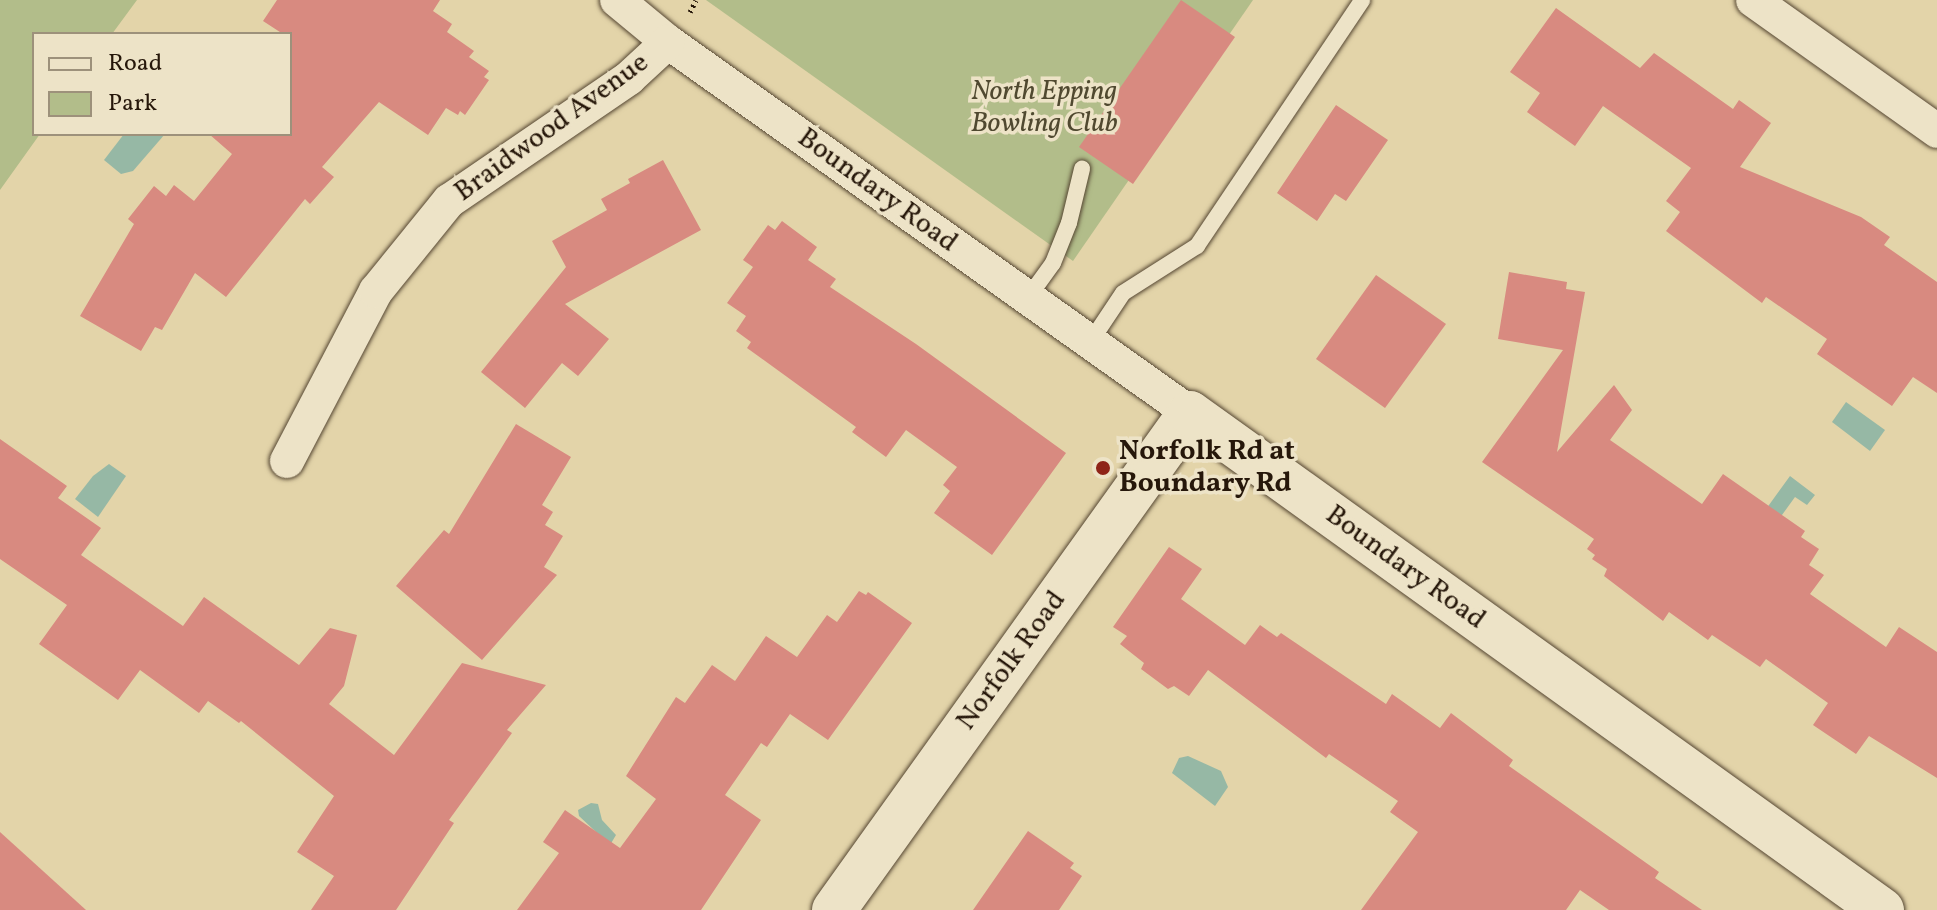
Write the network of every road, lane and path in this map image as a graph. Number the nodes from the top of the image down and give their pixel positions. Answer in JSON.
{"nodes":[{"id":1,"x":617,"y":0,"type":"edge"},
{"id":2,"x":1362,"y":0,"type":"edge"},
{"id":3,"x":1753,"y":0,"type":"edge"},
{"id":4,"x":668,"y":42,"type":"junction"},
{"id":5,"x":1937,"y":131,"type":"edge"},
{"id":6,"x":1082,"y":169,"type":"dead end"},
{"id":7,"x":1027,"y":299,"type":"junction"},
{"id":8,"x":1089,"y":344,"type":"junction"},
{"id":9,"x":1190,"y":413,"type":"junction"},
{"id":10,"x":287,"y":461,"type":"dead end"},
{"id":11,"x":834,"y":910,"type":"edge"},
{"id":12,"x":1882,"y":910,"type":"edge"}],
"edges":[{"from":1,"to":4,"type":"street","name":"Boundary Road"},
{"from":2,"to":8,"type":"lane"},
{"from":3,"to":5,"type":"street"},
{"from":4,"to":7,"type":"street","name":"Boundary Road"},
{"from":4,"to":10,"type":"street","name":"Braidwood Avenue"},
{"from":6,"to":7,"type":"lane"},
{"from":7,"to":8,"type":"street","name":"Boundary Road"},
{"from":8,"to":9,"type":"street","name":"Boundary Road"},
{"from":9,"to":11,"type":"street","name":"Norfolk Road"},
{"from":9,"to":12,"type":"street","name":"Boundary Road"}]}
